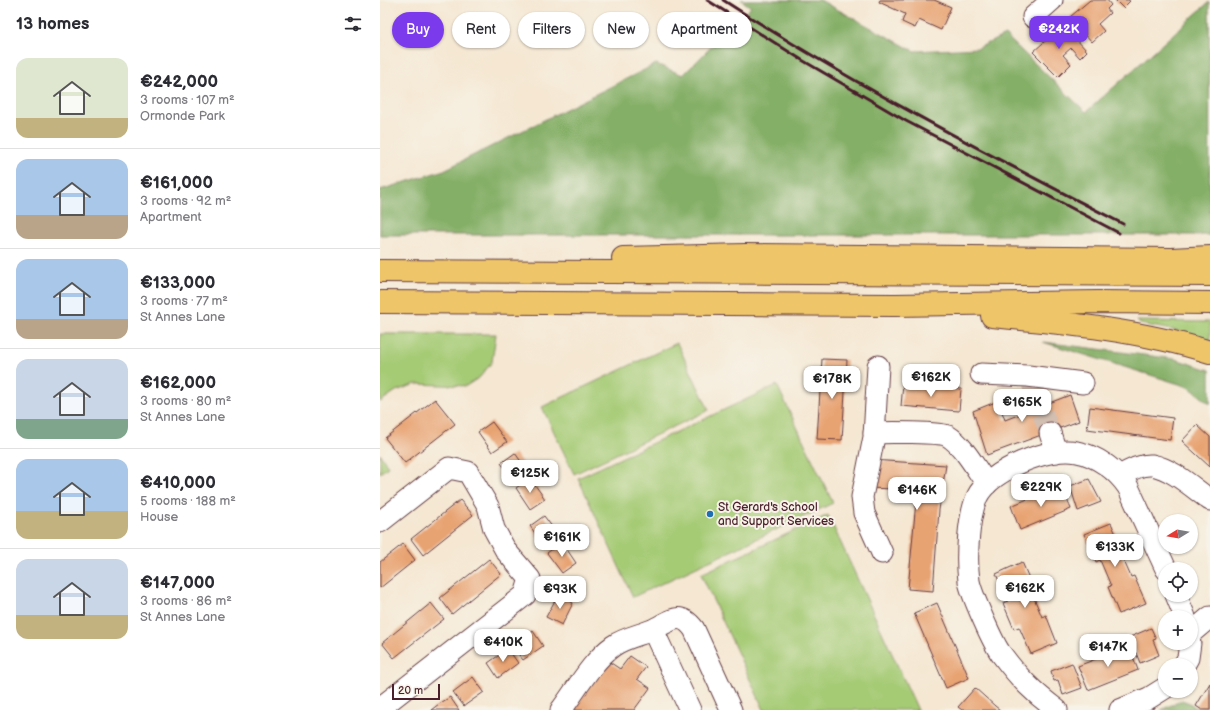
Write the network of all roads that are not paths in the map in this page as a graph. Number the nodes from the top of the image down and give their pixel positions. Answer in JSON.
{"nodes":[{"id":1,"x":1052,"y":0,"type":"edge"},
{"id":2,"x":1033,"y":16,"type":"dead end"},
{"id":3,"x":1210,"y":257,"type":"edge"},
{"id":4,"x":380,"y":271,"type":"edge"},
{"id":5,"x":431,"y":272,"type":"junction"},
{"id":6,"x":1210,"y":275,"type":"edge"},
{"id":7,"x":380,"y":302,"type":"edge"},
{"id":8,"x":1210,"y":303,"type":"edge"},
{"id":9,"x":895,"y":306,"type":"junction"},
{"id":10,"x":1210,"y":352,"type":"edge"},
{"id":11,"x":878,"y":366,"type":"dead end"},
{"id":12,"x":981,"y":374,"type":"dead end"},
{"id":13,"x":1084,"y":383,"type":"dead end"},
{"id":14,"x":874,"y":433,"type":"junction"},
{"id":15,"x":1120,"y":476,"type":"junction"},
{"id":16,"x":987,"y":484,"type":"junction"},
{"id":17,"x":1210,"y":500,"type":"edge"},
{"id":18,"x":380,"y":522,"type":"edge"},
{"id":19,"x":882,"y":553,"type":"dead end"},
{"id":20,"x":1163,"y":562,"type":"edge"},
{"id":21,"x":1210,"y":617,"type":"edge"},
{"id":22,"x":1198,"y":627,"type":"edge"},
{"id":23,"x":653,"y":630,"type":"junction"},
{"id":24,"x":1158,"y":692,"type":"edge"},
{"id":25,"x":380,"y":708,"type":"edge"},
{"id":26,"x":1126,"y":709,"type":"edge"},
{"id":27,"x":561,"y":710,"type":"edge"},
{"id":28,"x":690,"y":710,"type":"edge"},
{"id":29,"x":731,"y":710,"type":"edge"},
{"id":30,"x":1057,"y":710,"type":"edge"}],
"edges":[{"from":1,"to":2,"type":"street"},
{"from":3,"to":5,"type":"highway"},
{"from":4,"to":5,"type":"highway"},
{"from":5,"to":6,"type":"highway"},
{"from":7,"to":9,"type":"highway"},
{"from":8,"to":9,"type":"highway"},
{"from":9,"to":10,"type":"highway"},
{"from":11,"to":14,"type":"street"},
{"from":12,"to":13,"type":"street"},
{"from":14,"to":16,"type":"street"},
{"from":14,"to":19,"type":"street"},
{"from":15,"to":16,"type":"street"},
{"from":15,"to":17,"type":"street"},
{"from":15,"to":20,"type":"street"},
{"from":16,"to":30,"type":"street"},
{"from":18,"to":25,"type":"street"},
{"from":21,"to":22,"type":"street"},
{"from":23,"to":27,"type":"street"},
{"from":23,"to":28,"type":"street"},
{"from":23,"to":29,"type":"street"},
{"from":24,"to":26,"type":"street"}]}
